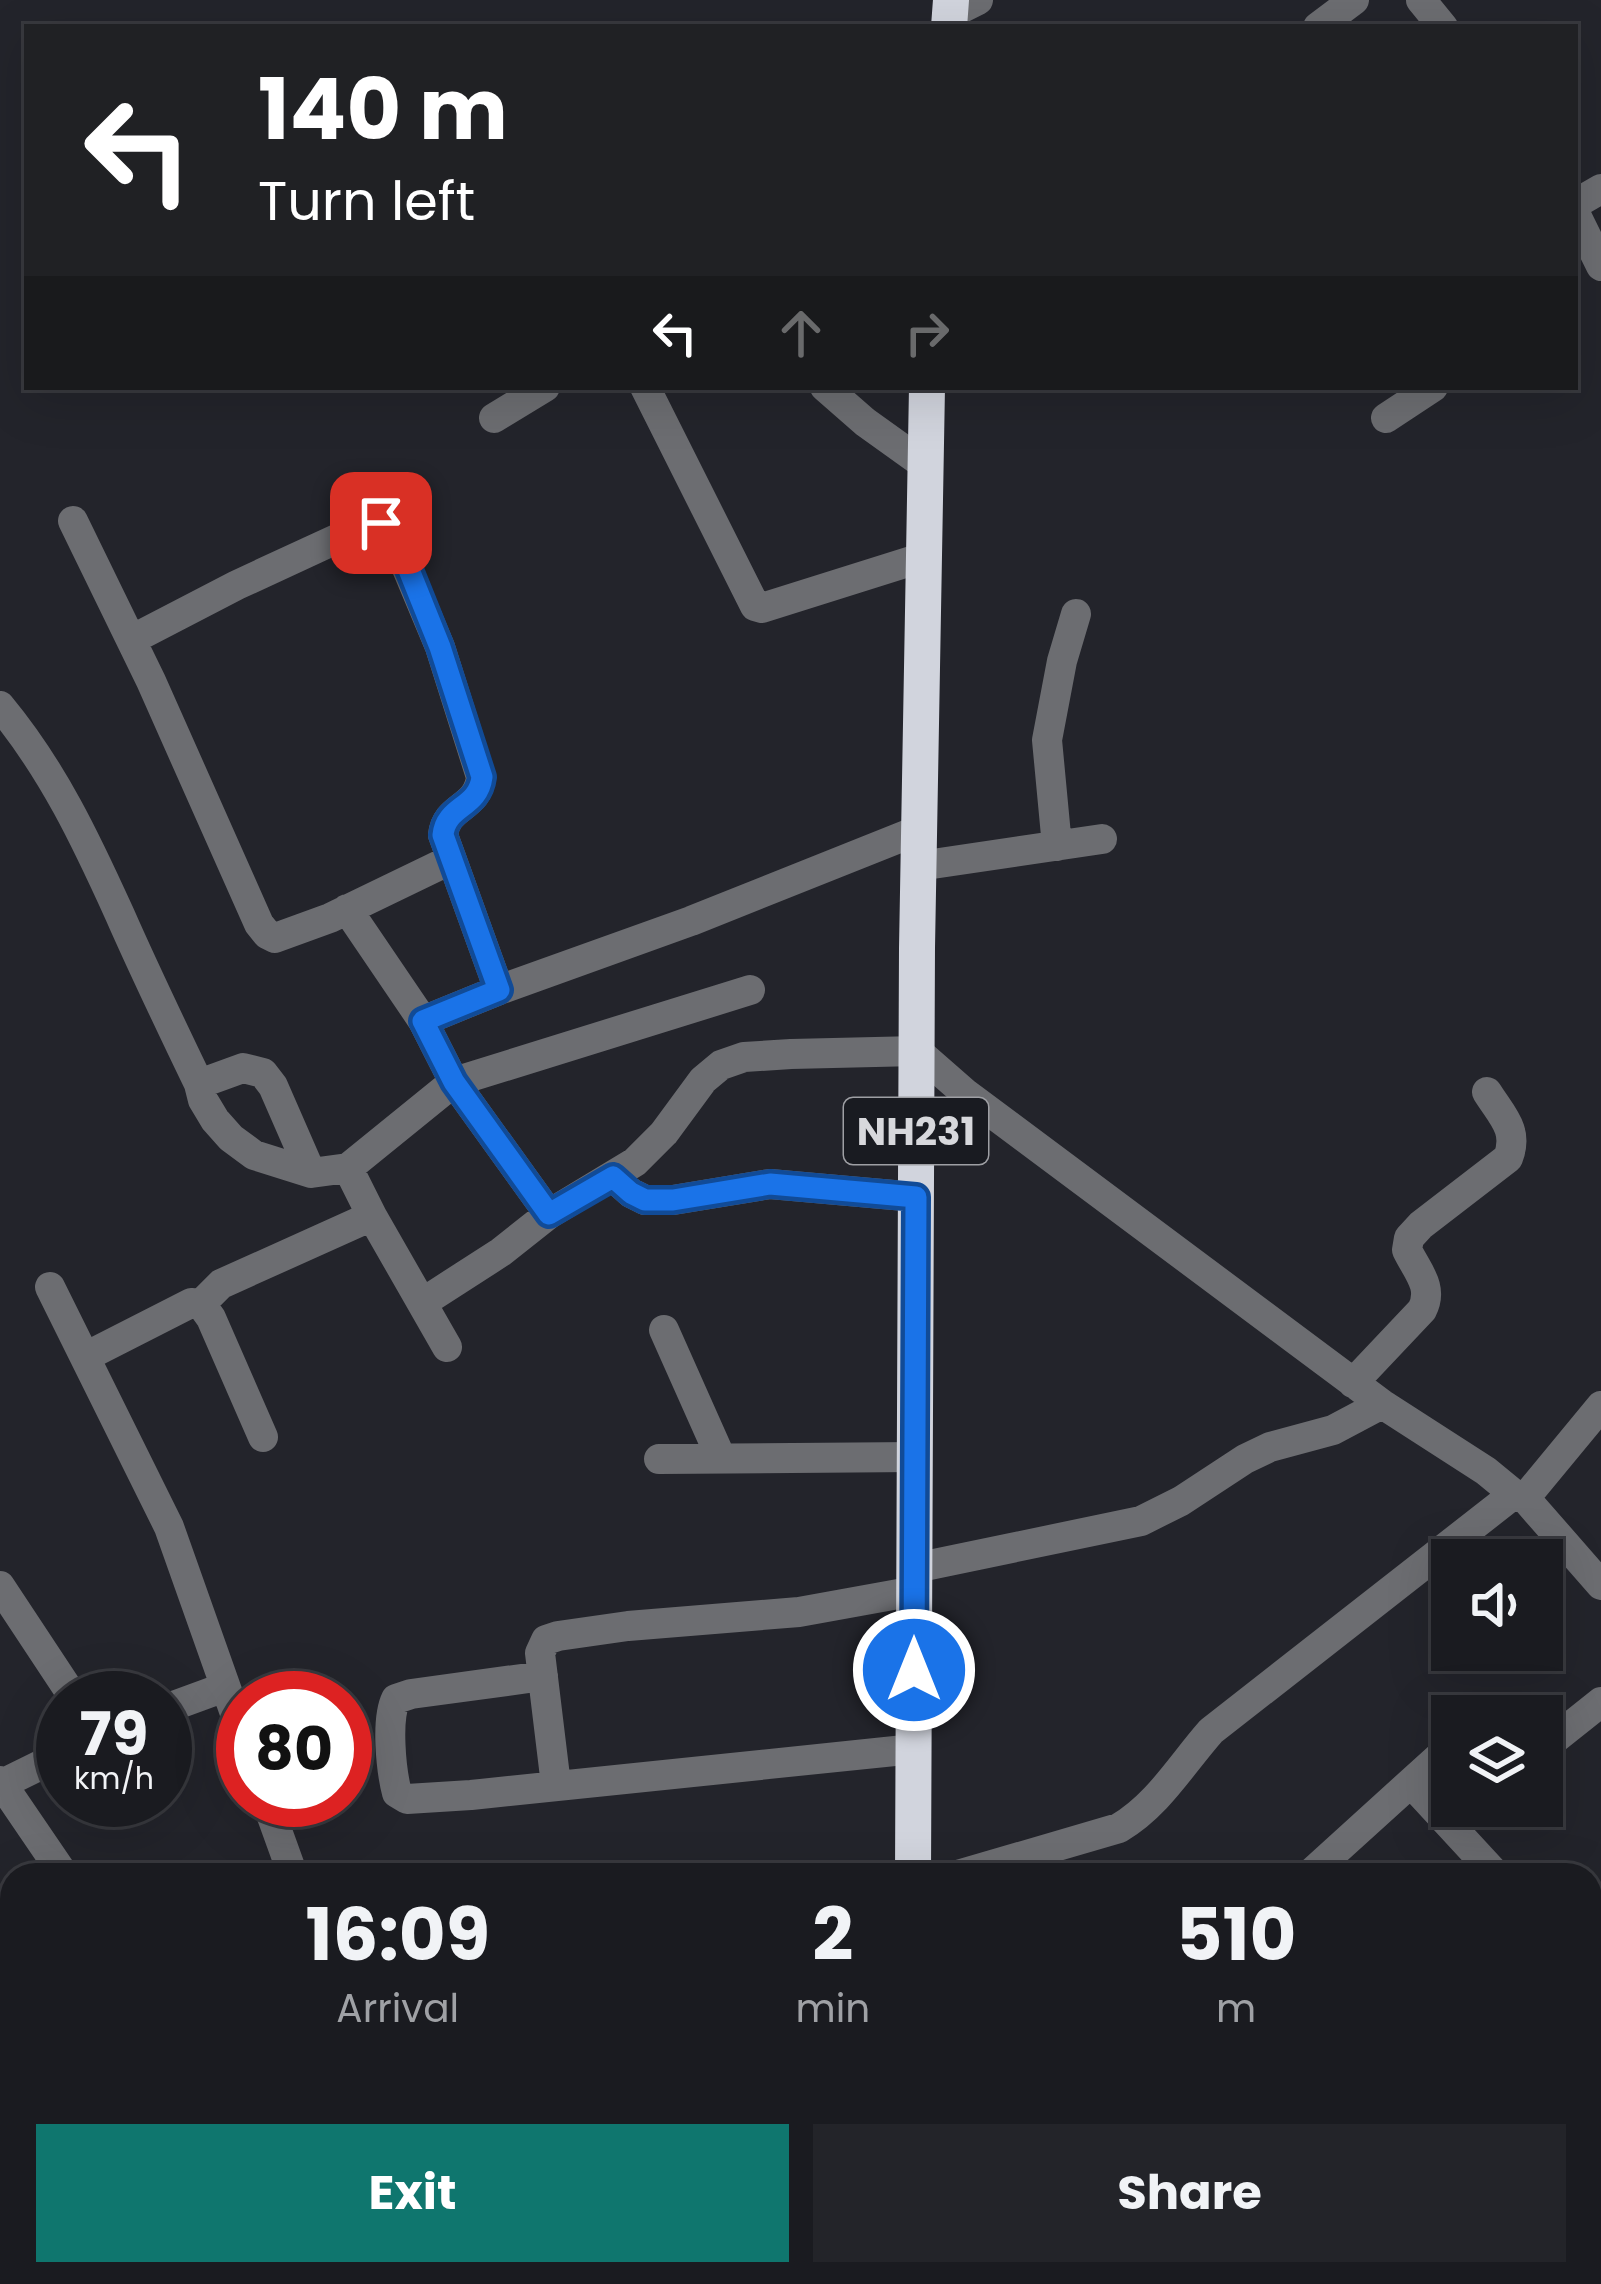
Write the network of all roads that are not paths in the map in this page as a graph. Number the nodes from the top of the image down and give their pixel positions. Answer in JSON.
{"nodes":[{"id":1,"x":1354,"y":0,"type":"edge"},
{"id":2,"x":1421,"y":0,"type":"edge"},
{"id":3,"x":1322,"y":24,"type":"edge"},
{"id":4,"x":1441,"y":24,"type":"edge"},
{"id":5,"x":1578,"y":215,"type":"edge"},
{"id":6,"x":1601,"y":266,"type":"edge"},
{"id":7,"x":540,"y":390,"type":"edge"},
{"id":8,"x":647,"y":390,"type":"edge"},
{"id":9,"x":828,"y":390,"type":"edge"},
{"id":10,"x":926,"y":390,"type":"edge"},
{"id":11,"x":1428,"y":390,"type":"edge"},
{"id":12,"x":494,"y":418,"type":"dead end"},
{"id":13,"x":1386,"y":418,"type":"dead end"},
{"id":14,"x":925,"y":465,"type":"junction"},
{"id":15,"x":73,"y":521,"type":"dead end"},
{"id":16,"x":924,"y":556,"type":"junction"},
{"id":17,"x":1076,"y":614,"type":"dead end"},
{"id":18,"x":131,"y":640,"type":"junction"},
{"id":19,"x":0,"y":706,"type":"edge"},
{"id":20,"x":1102,"y":839,"type":"dead end"},
{"id":21,"x":1057,"y":846,"type":"junction"},
{"id":22,"x":919,"y":848,"type":"junction"},
{"id":23,"x":450,"y":860,"type":"junction"},
{"id":24,"x":347,"y":909,"type":"junction"},
{"id":25,"x":499,"y":990,"type":"junction"},
{"id":26,"x":750,"y":990,"type":"dead end"},
{"id":27,"x":423,"y":1021,"type":"junction"},
{"id":28,"x":917,"y":1051,"type":"junction"},
{"id":29,"x":454,"y":1082,"type":"junction"},
{"id":30,"x":200,"y":1084,"type":"junction"},
{"id":31,"x":1487,"y":1093,"type":"dead end"},
{"id":32,"x":348,"y":1168,"type":"junction"},
{"id":33,"x":311,"y":1173,"type":"junction"},
{"id":34,"x":613,"y":1177,"type":"junction"},
{"id":35,"x":916,"y":1197,"type":"junction"},
{"id":36,"x":549,"y":1214,"type":"junction"},
{"id":37,"x":371,"y":1216,"type":"junction"},
{"id":38,"x":50,"y":1287,"type":"dead end"},
{"id":39,"x":422,"y":1303,"type":"junction"},
{"id":40,"x":201,"y":1304,"type":"junction"},
{"id":41,"x":664,"y":1330,"type":"dead end"},
{"id":42,"x":447,"y":1347,"type":"dead end"},
{"id":43,"x":85,"y":1357,"type":"junction"},
{"id":44,"x":1353,"y":1383,"type":"junction"},
{"id":45,"x":1382,"y":1404,"type":"junction"},
{"id":46,"x":1601,"y":1406,"type":"edge"},
{"id":47,"x":263,"y":1437,"type":"dead end"},
{"id":48,"x":915,"y":1457,"type":"junction"},
{"id":49,"x":721,"y":1458,"type":"junction"},
{"id":50,"x":658,"y":1459,"type":"dead end"},
{"id":51,"x":1519,"y":1496,"type":"junction"},
{"id":52,"x":915,"y":1580,"type":"junction"},
{"id":53,"x":1601,"y":1585,"type":"edge"},
{"id":54,"x":0,"y":1586,"type":"edge"},
{"id":55,"x":56,"y":1671,"type":"edge"},
{"id":56,"x":219,"y":1671,"type":"edge"},
{"id":57,"x":543,"y":1676,"type":"junction"},
{"id":58,"x":1601,"y":1702,"type":"edge"},
{"id":59,"x":1563,"y":1732,"type":"edge"},
{"id":60,"x":914,"y":1748,"type":"junction"},
{"id":61,"x":1431,"y":1766,"type":"edge"},
{"id":62,"x":36,"y":1767,"type":"edge"},
{"id":63,"x":1,"y":1783,"type":"edge"},
{"id":64,"x":1412,"y":1784,"type":"junction"},
{"id":65,"x":556,"y":1785,"type":"junction"},
{"id":66,"x":1431,"y":1797,"type":"edge"},
{"id":67,"x":276,"y":1827,"type":"edge"},
{"id":68,"x":1466,"y":1827,"type":"edge"},
{"id":69,"x":56,"y":1863,"type":"edge"},
{"id":70,"x":289,"y":1863,"type":"edge"},
{"id":71,"x":914,"y":1863,"type":"edge"},
{"id":72,"x":999,"y":1863,"type":"edge"},
{"id":73,"x":1323,"y":1863,"type":"edge"},
{"id":74,"x":1489,"y":1863,"type":"edge"}],
"edges":[{"from":1,"to":3,"type":"street"},
{"from":2,"to":4,"type":"street"},
{"from":5,"to":6,"type":"street"},
{"from":7,"to":12,"type":"street"},
{"from":8,"to":16,"type":"street"},
{"from":9,"to":14,"type":"street"},
{"from":10,"to":14,"type":"highway","number":"NH231"},
{"from":11,"to":13,"type":"street"},
{"from":14,"to":16,"type":"highway","number":"NH231"},
{"from":15,"to":18,"type":"street"},
{"from":16,"to":22,"type":"highway","number":"NH231"},
{"from":17,"to":21,"type":"street"},
{"from":18,"to":23,"type":"street"},
{"from":18,"to":24,"type":"street"},
{"from":19,"to":30,"type":"street"},
{"from":20,"to":21,"type":"street"},
{"from":21,"to":22,"type":"street"},
{"from":22,"to":25,"type":"street"},
{"from":22,"to":28,"type":"highway","number":"NH231"},
{"from":23,"to":24,"type":"street"},
{"from":23,"to":25,"type":"street"},
{"from":24,"to":27,"type":"street"},
{"from":25,"to":27,"type":"street"},
{"from":26,"to":29,"type":"street"},
{"from":27,"to":29,"type":"street"},
{"from":28,"to":34,"type":"street"},
{"from":28,"to":35,"type":"highway","number":"NH231"},
{"from":28,"to":44,"type":"street"},
{"from":29,"to":32,"type":"street"},
{"from":29,"to":36,"type":"street"},
{"from":30,"to":33,"type":"street"},
{"from":30,"to":33,"type":"street"},
{"from":31,"to":44,"type":"street"},
{"from":32,"to":33,"type":"street"},
{"from":32,"to":37,"type":"street"},
{"from":34,"to":35,"type":"street"},
{"from":34,"to":36,"type":"street"},
{"from":35,"to":48,"type":"highway","number":"NH231"},
{"from":36,"to":39,"type":"street"},
{"from":37,"to":39,"type":"street"},
{"from":37,"to":40,"type":"street"},
{"from":38,"to":43,"type":"street"},
{"from":39,"to":42,"type":"street"},
{"from":40,"to":43,"type":"street"},
{"from":40,"to":47,"type":"street"},
{"from":41,"to":49,"type":"street"},
{"from":43,"to":56,"type":"street"},
{"from":44,"to":45,"type":"street"},
{"from":45,"to":51,"type":"street"},
{"from":45,"to":52,"type":"street"},
{"from":46,"to":51,"type":"street"},
{"from":48,"to":49,"type":"street"},
{"from":48,"to":52,"type":"highway","number":"NH231"},
{"from":49,"to":50,"type":"street"},
{"from":51,"to":53,"type":"street"},
{"from":51,"to":72,"type":"street"},
{"from":52,"to":57,"type":"street"},
{"from":52,"to":60,"type":"highway","number":"NH231"},
{"from":54,"to":55,"type":"street"},
{"from":57,"to":65,"type":"street"},
{"from":57,"to":65,"type":"street"},
{"from":58,"to":59,"type":"street"},
{"from":60,"to":65,"type":"street"},
{"from":60,"to":71,"type":"highway","number":"NH231"},
{"from":61,"to":64,"type":"street"},
{"from":62,"to":63,"type":"street"},
{"from":63,"to":69,"type":"street"},
{"from":64,"to":66,"type":"street"},
{"from":64,"to":73,"type":"street"},
{"from":67,"to":70,"type":"street"},
{"from":68,"to":74,"type":"street"}]}
